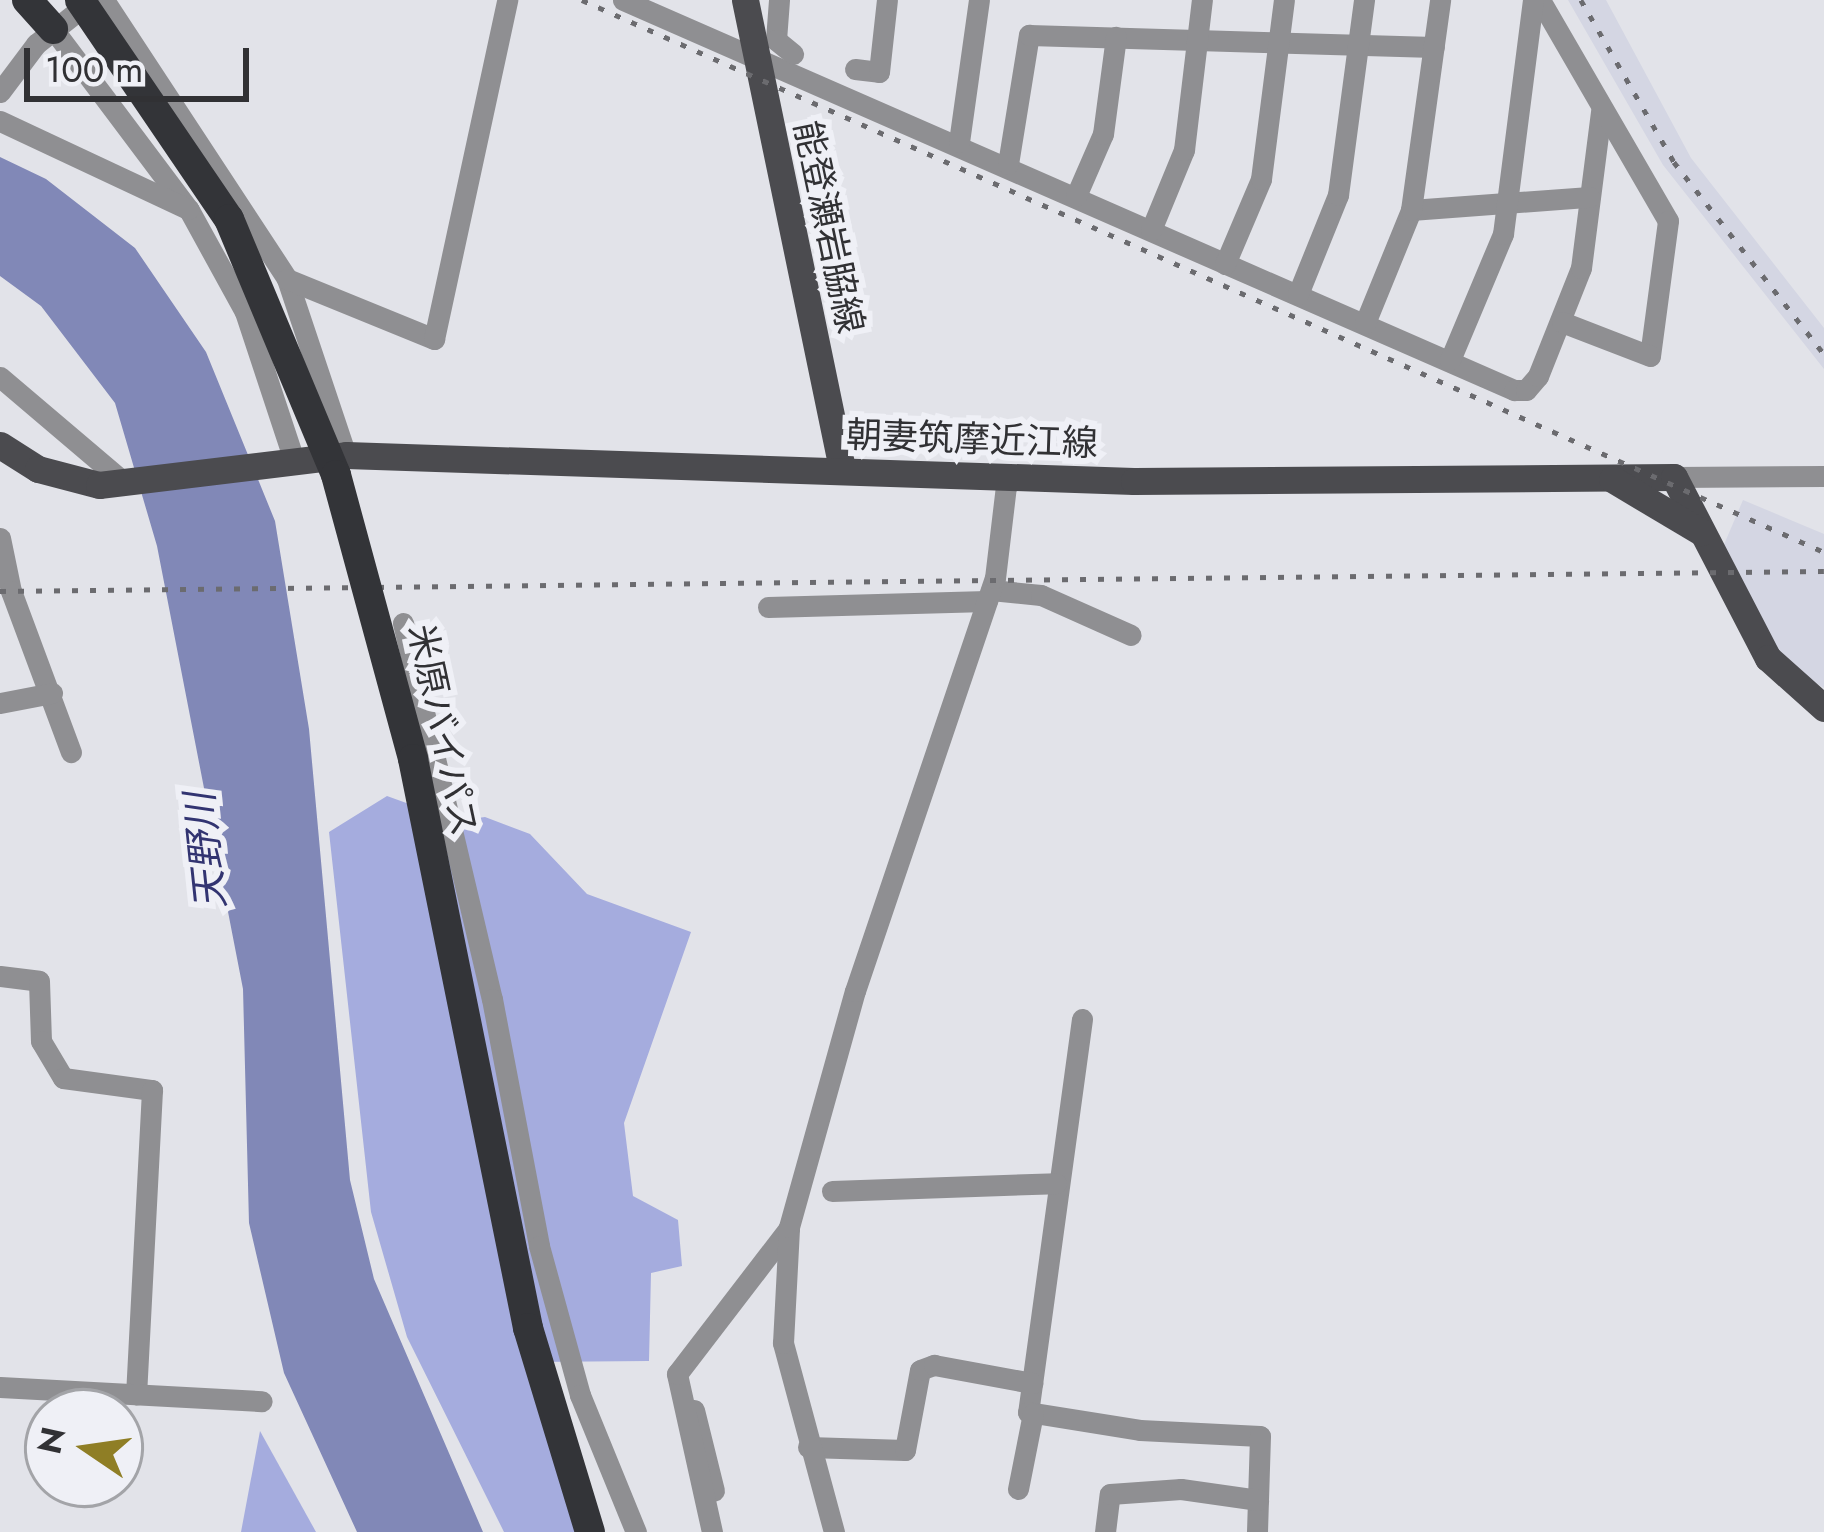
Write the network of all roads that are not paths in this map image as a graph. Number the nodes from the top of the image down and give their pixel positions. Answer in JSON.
{"nodes":[{"id":1,"x":12,"y":0,"type":"edge"},
{"id":2,"x":27,"y":0,"type":"edge"},
{"id":3,"x":80,"y":0,"type":"edge"},
{"id":4,"x":92,"y":0,"type":"edge"},
{"id":5,"x":104,"y":0,"type":"edge"},
{"id":6,"x":507,"y":0,"type":"edge"},
{"id":7,"x":622,"y":0,"type":"edge"},
{"id":8,"x":745,"y":0,"type":"edge"},
{"id":9,"x":779,"y":0,"type":"edge"},
{"id":10,"x":887,"y":0,"type":"edge"},
{"id":11,"x":980,"y":0,"type":"edge"},
{"id":12,"x":1202,"y":0,"type":"edge"},
{"id":13,"x":1284,"y":0,"type":"edge"},
{"id":14,"x":1364,"y":0,"type":"edge"},
{"id":15,"x":1440,"y":0,"type":"edge"},
{"id":16,"x":1537,"y":0,"type":"edge"},
{"id":17,"x":49,"y":33,"type":"junction"},
{"id":18,"x":1116,"y":37,"type":"junction"},
{"id":19,"x":1199,"y":40,"type":"junction"},
{"id":20,"x":1278,"y":42,"type":"junction"},
{"id":21,"x":1358,"y":44,"type":"junction"},
{"id":22,"x":1434,"y":47,"type":"junction"},
{"id":23,"x":793,"y":53,"type":"dead end"},
{"id":24,"x":758,"y":59,"type":"junction"},
{"id":25,"x":855,"y":69,"type":"dead end"},
{"id":26,"x":0,"y":92,"type":"edge"},
{"id":27,"x":1601,"y":111,"type":"junction"},
{"id":28,"x":0,"y":122,"type":"edge"},
{"id":29,"x":959,"y":142,"type":"junction"},
{"id":30,"x":1007,"y":164,"type":"junction"},
{"id":31,"x":1076,"y":196,"type":"junction"},
{"id":32,"x":1590,"y":197,"type":"junction"},
{"id":33,"x":1505,"y":200,"type":"junction"},
{"id":34,"x":189,"y":210,"type":"junction"},
{"id":35,"x":1412,"y":210,"type":"junction"},
{"id":36,"x":1151,"y":230,"type":"junction"},
{"id":37,"x":1225,"y":264,"type":"junction"},
{"id":38,"x":287,"y":279,"type":"junction"},
{"id":39,"x":1298,"y":294,"type":"junction"},
{"id":40,"x":1562,"y":322,"type":"junction"},
{"id":41,"x":1365,"y":323,"type":"junction"},
{"id":42,"x":1450,"y":360,"type":"junction"},
{"id":43,"x":0,"y":377,"type":"edge"},
{"id":44,"x":0,"y":445,"type":"edge"},
{"id":45,"x":346,"y":455,"type":"junction"},
{"id":46,"x":283,"y":462,"type":"junction"},
{"id":47,"x":842,"y":469,"type":"junction"},
{"id":48,"x":1674,"y":476,"type":"junction"},
{"id":49,"x":1824,"y":476,"type":"edge"},
{"id":50,"x":126,"y":477,"type":"junction"},
{"id":51,"x":1007,"y":478,"type":"junction"},
{"id":52,"x":1611,"y":478,"type":"junction"},
{"id":53,"x":1701,"y":532,"type":"junction"},
{"id":54,"x":0,"y":538,"type":"edge"},
{"id":55,"x":989,"y":595,"type":"junction"},
{"id":56,"x":768,"y":607,"type":"dead end"},
{"id":57,"x":403,"y":623,"type":"dead end"},
{"id":58,"x":1131,"y":635,"type":"dead end"},
{"id":59,"x":52,"y":693,"type":"junction"},
{"id":60,"x":0,"y":703,"type":"edge"},
{"id":61,"x":1824,"y":708,"type":"edge"},
{"id":62,"x":71,"y":752,"type":"dead end"},
{"id":63,"x":0,"y":976,"type":"edge"},
{"id":64,"x":1082,"y":1019,"type":"dead end"},
{"id":65,"x":1056,"y":1183,"type":"junction"},
{"id":66,"x":832,"y":1191,"type":"dead end"},
{"id":67,"x":789,"y":1227,"type":"junction"},
{"id":68,"x":677,"y":1374,"type":"junction"},
{"id":69,"x":1032,"y":1383,"type":"junction"},
{"id":70,"x":136,"y":1388,"type":"edge"},
{"id":71,"x":144,"y":1395,"type":"edge"},
{"id":72,"x":262,"y":1401,"type":"dead end"},
{"id":73,"x":1033,"y":1413,"type":"junction"},
{"id":74,"x":808,"y":1447,"type":"junction"},
{"id":75,"x":1018,"y":1489,"type":"dead end"},
{"id":76,"x":1258,"y":1500,"type":"junction"},
{"id":77,"x":590,"y":1532,"type":"edge"},
{"id":78,"x":636,"y":1532,"type":"edge"},
{"id":79,"x":712,"y":1532,"type":"edge"},
{"id":80,"x":724,"y":1532,"type":"edge"},
{"id":81,"x":834,"y":1532,"type":"edge"},
{"id":82,"x":1105,"y":1532,"type":"edge"},
{"id":83,"x":1257,"y":1532,"type":"edge"}],
"edges":[{"from":1,"to":17,"type":"street"},
{"from":2,"to":17,"type":"highway"},
{"from":3,"to":77,"type":"highway","name":"米原バイパス","bridge":true},
{"from":4,"to":17,"type":"street"},
{"from":5,"to":38,"type":"street"},
{"from":6,"to":38,"type":"street"},
{"from":7,"to":24,"type":"street"},
{"from":8,"to":24,"type":"main road","name":"能登瀬岩脇線"},
{"from":9,"to":23,"type":"street"},
{"from":10,"to":25,"type":"street"},
{"from":11,"to":29,"type":"street"},
{"from":12,"to":19,"type":"street"},
{"from":13,"to":20,"type":"street"},
{"from":14,"to":21,"type":"street"},
{"from":15,"to":22,"type":"street"},
{"from":16,"to":27,"type":"street"},
{"from":16,"to":33,"type":"street"},
{"from":17,"to":26,"type":"street"},
{"from":17,"to":34,"type":"street"},
{"from":18,"to":19,"type":"street"},
{"from":18,"to":30,"type":"street"},
{"from":18,"to":31,"type":"street"},
{"from":19,"to":20,"type":"street"},
{"from":19,"to":36,"type":"street"},
{"from":20,"to":21,"type":"street"},
{"from":20,"to":37,"type":"street"},
{"from":21,"to":22,"type":"street"},
{"from":21,"to":39,"type":"street"},
{"from":22,"to":35,"type":"street"},
{"from":24,"to":29,"type":"street"},
{"from":24,"to":47,"type":"main road","name":"能登瀬岩脇線"},
{"from":27,"to":32,"type":"street"},
{"from":27,"to":40,"type":"street"},
{"from":28,"to":34,"type":"street"},
{"from":29,"to":30,"type":"street"},
{"from":30,"to":31,"type":"street"},
{"from":31,"to":36,"type":"street"},
{"from":32,"to":33,"type":"street"},
{"from":32,"to":40,"type":"street"},
{"from":33,"to":35,"type":"street"},
{"from":33,"to":42,"type":"street"},
{"from":34,"to":46,"type":"street"},
{"from":35,"to":41,"type":"street"},
{"from":36,"to":37,"type":"street"},
{"from":37,"to":39,"type":"street"},
{"from":38,"to":45,"type":"street"},
{"from":39,"to":41,"type":"street"},
{"from":40,"to":42,"type":"street"},
{"from":41,"to":42,"type":"street"},
{"from":43,"to":50,"type":"street"},
{"from":44,"to":50,"type":"main road","name":"朝妻筑摩近江線"},
{"from":45,"to":46,"type":"main road","name":"朝妻筑摩近江線"},
{"from":45,"to":47,"type":"main road","name":"朝妻筑摩近江線"},
{"from":46,"to":50,"type":"main road","name":"朝妻筑摩近江線"},
{"from":47,"to":51,"type":"main road","name":"朝妻筑摩近江線"},
{"from":48,"to":49,"type":"street"},
{"from":48,"to":52,"type":"main road","name":"朝妻筑摩近江線"},
{"from":48,"to":53,"type":"main road"},
{"from":51,"to":52,"type":"main road","name":"朝妻筑摩近江線"},
{"from":51,"to":55,"type":"street"},
{"from":52,"to":53,"type":"main road"},
{"from":53,"to":61,"type":"main road"},
{"from":54,"to":59,"type":"street"},
{"from":55,"to":56,"type":"street"},
{"from":55,"to":58,"type":"street"},
{"from":55,"to":67,"type":"street"},
{"from":57,"to":78,"type":"street"},
{"from":59,"to":60,"type":"street"},
{"from":59,"to":62,"type":"street"},
{"from":63,"to":70,"type":"street"},
{"from":64,"to":65,"type":"street"},
{"from":65,"to":66,"type":"street"},
{"from":65,"to":69,"type":"street"},
{"from":67,"to":68,"type":"street"},
{"from":67,"to":74,"type":"street"},
{"from":68,"to":79,"type":"street"},
{"from":68,"to":80,"type":"street"},
{"from":69,"to":73,"type":"street"},
{"from":69,"to":74,"type":"street"},
{"from":71,"to":72,"type":"street"},
{"from":73,"to":75,"type":"street"},
{"from":73,"to":76,"type":"street"},
{"from":74,"to":81,"type":"street"},
{"from":76,"to":82,"type":"street"},
{"from":76,"to":83,"type":"street"}]}
